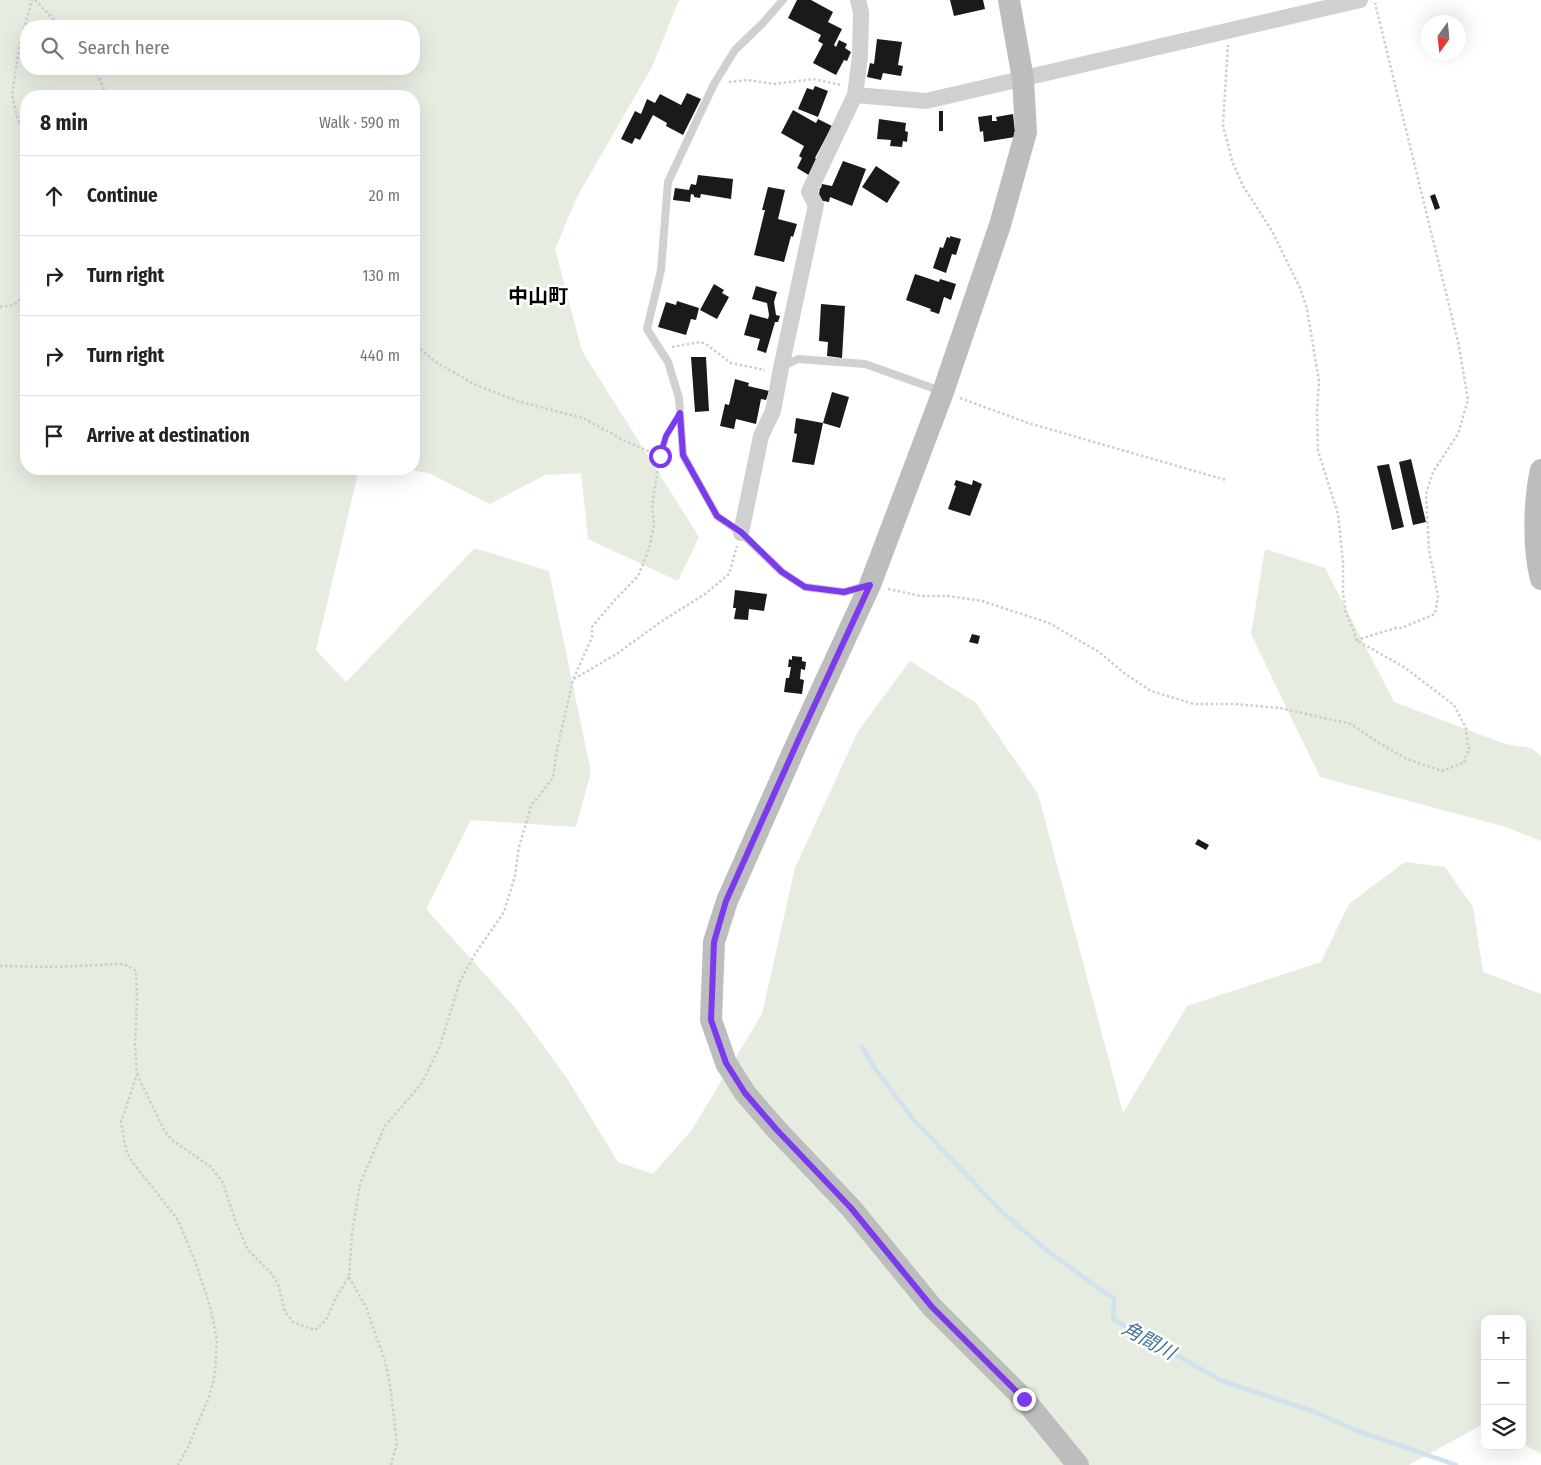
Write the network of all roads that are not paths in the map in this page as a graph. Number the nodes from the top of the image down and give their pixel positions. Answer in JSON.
{"nodes":[{"id":1,"x":783,"y":0,"type":"edge"},
{"id":2,"x":858,"y":0,"type":"edge"},
{"id":3,"x":1009,"y":0,"type":"edge"},
{"id":4,"x":1360,"y":0,"type":"edge"},
{"id":5,"x":1023,"y":79,"type":"junction"},
{"id":6,"x":855,"y":90,"type":"junction"},
{"id":7,"x":781,"y":368,"type":"junction"},
{"id":8,"x":943,"y":392,"type":"junction"},
{"id":9,"x":1541,"y":470,"type":"edge"},
{"id":10,"x":741,"y":532,"type":"junction"},
{"id":11,"x":1541,"y":579,"type":"edge"},
{"id":12,"x":870,"y":585,"type":"junction"},
{"id":13,"x":1078,"y":1465,"type":"edge"}],
"edges":[{"from":1,"to":10,"type":"lane"},
{"from":2,"to":6,"type":"street"},
{"from":3,"to":5,"type":"street"},
{"from":4,"to":5,"type":"street"},
{"from":5,"to":6,"type":"street"},
{"from":5,"to":8,"type":"street"},
{"from":6,"to":7,"type":"street"},
{"from":7,"to":8,"type":"lane"},
{"from":7,"to":10,"type":"street"},
{"from":8,"to":12,"type":"street"},
{"from":9,"to":11,"type":"street"},
{"from":10,"to":12,"type":"lane"},
{"from":12,"to":13,"type":"street"}]}
